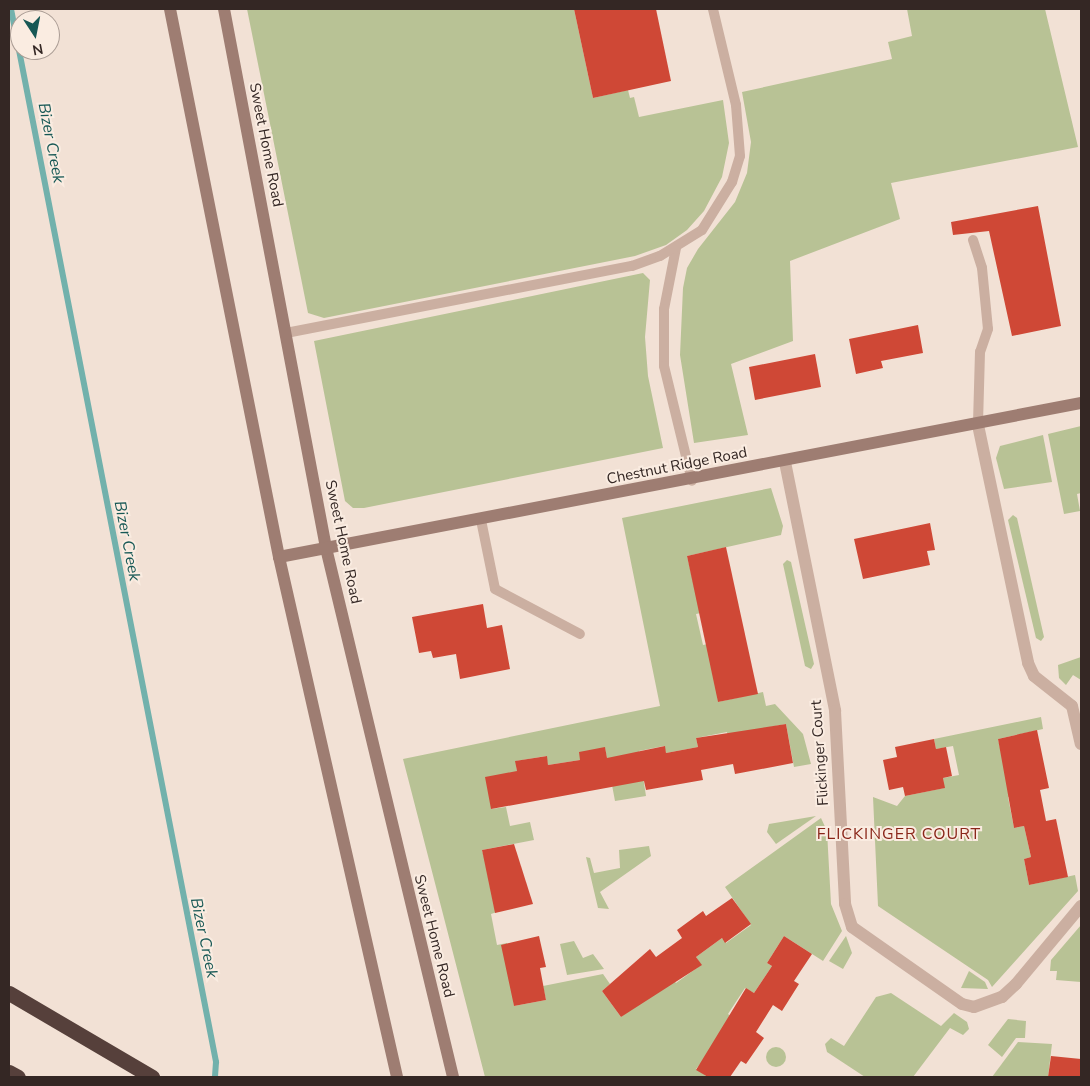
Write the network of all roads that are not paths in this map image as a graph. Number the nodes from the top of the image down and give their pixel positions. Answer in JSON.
{"nodes":[{"id":1,"x":170,"y":9,"type":"edge"},
{"id":2,"x":224,"y":9,"type":"edge"},
{"id":3,"x":713,"y":9,"type":"edge"},
{"id":4,"x":974,"y":240,"type":"dead end"},
{"id":5,"x":676,"y":248,"type":"junction"},
{"id":6,"x":286,"y":333,"type":"junction"},
{"id":7,"x":1081,"y":404,"type":"edge"},
{"id":8,"x":978,"y":425,"type":"junction"},
{"id":9,"x":785,"y":462,"type":"junction"},
{"id":10,"x":692,"y":481,"type":"junction"},
{"id":11,"x":481,"y":520,"type":"junction"},
{"id":12,"x":326,"y":548,"type":"junction"},
{"id":13,"x":279,"y":557,"type":"junction"},
{"id":14,"x":580,"y":634,"type":"dead end"},
{"id":15,"x":1081,"y":744,"type":"edge"},
{"id":16,"x":1081,"y":906,"type":"edge"},
{"id":17,"x":9,"y":993,"type":"edge"},
{"id":18,"x":9,"y":1072,"type":"edge"},
{"id":19,"x":18,"y":1077,"type":"edge"},
{"id":20,"x":152,"y":1077,"type":"edge"},
{"id":21,"x":397,"y":1077,"type":"edge"},
{"id":22,"x":452,"y":1077,"type":"edge"}],
"edges":[{"from":1,"to":13,"type":"main road"},
{"from":2,"to":6,"type":"main road","name":"Sweet Home Road"},
{"from":3,"to":5,"type":"lane"},
{"from":4,"to":8,"type":"lane"},
{"from":5,"to":6,"type":"lane"},
{"from":5,"to":10,"type":"lane"},
{"from":6,"to":12,"type":"main road","name":"Sweet Home Road"},
{"from":7,"to":8,"type":"main road","name":"Chestnut Ridge Road"},
{"from":8,"to":9,"type":"main road","name":"Chestnut Ridge Road"},
{"from":8,"to":15,"type":"street"},
{"from":9,"to":10,"type":"main road","name":"Chestnut Ridge Road"},
{"from":9,"to":16,"type":"street","name":"Flickinger Court"},
{"from":10,"to":11,"type":"main road","name":"Chestnut Ridge Road"},
{"from":11,"to":12,"type":"main road","name":"Chestnut Ridge Road"},
{"from":11,"to":14,"type":"lane"},
{"from":12,"to":13,"type":"main road","name":"Chestnut Ridge Road"},
{"from":12,"to":22,"type":"main road","name":"Sweet Home Road"},
{"from":13,"to":21,"type":"main road"},
{"from":17,"to":20,"type":"highway"},
{"from":18,"to":19,"type":"highway"}]}
